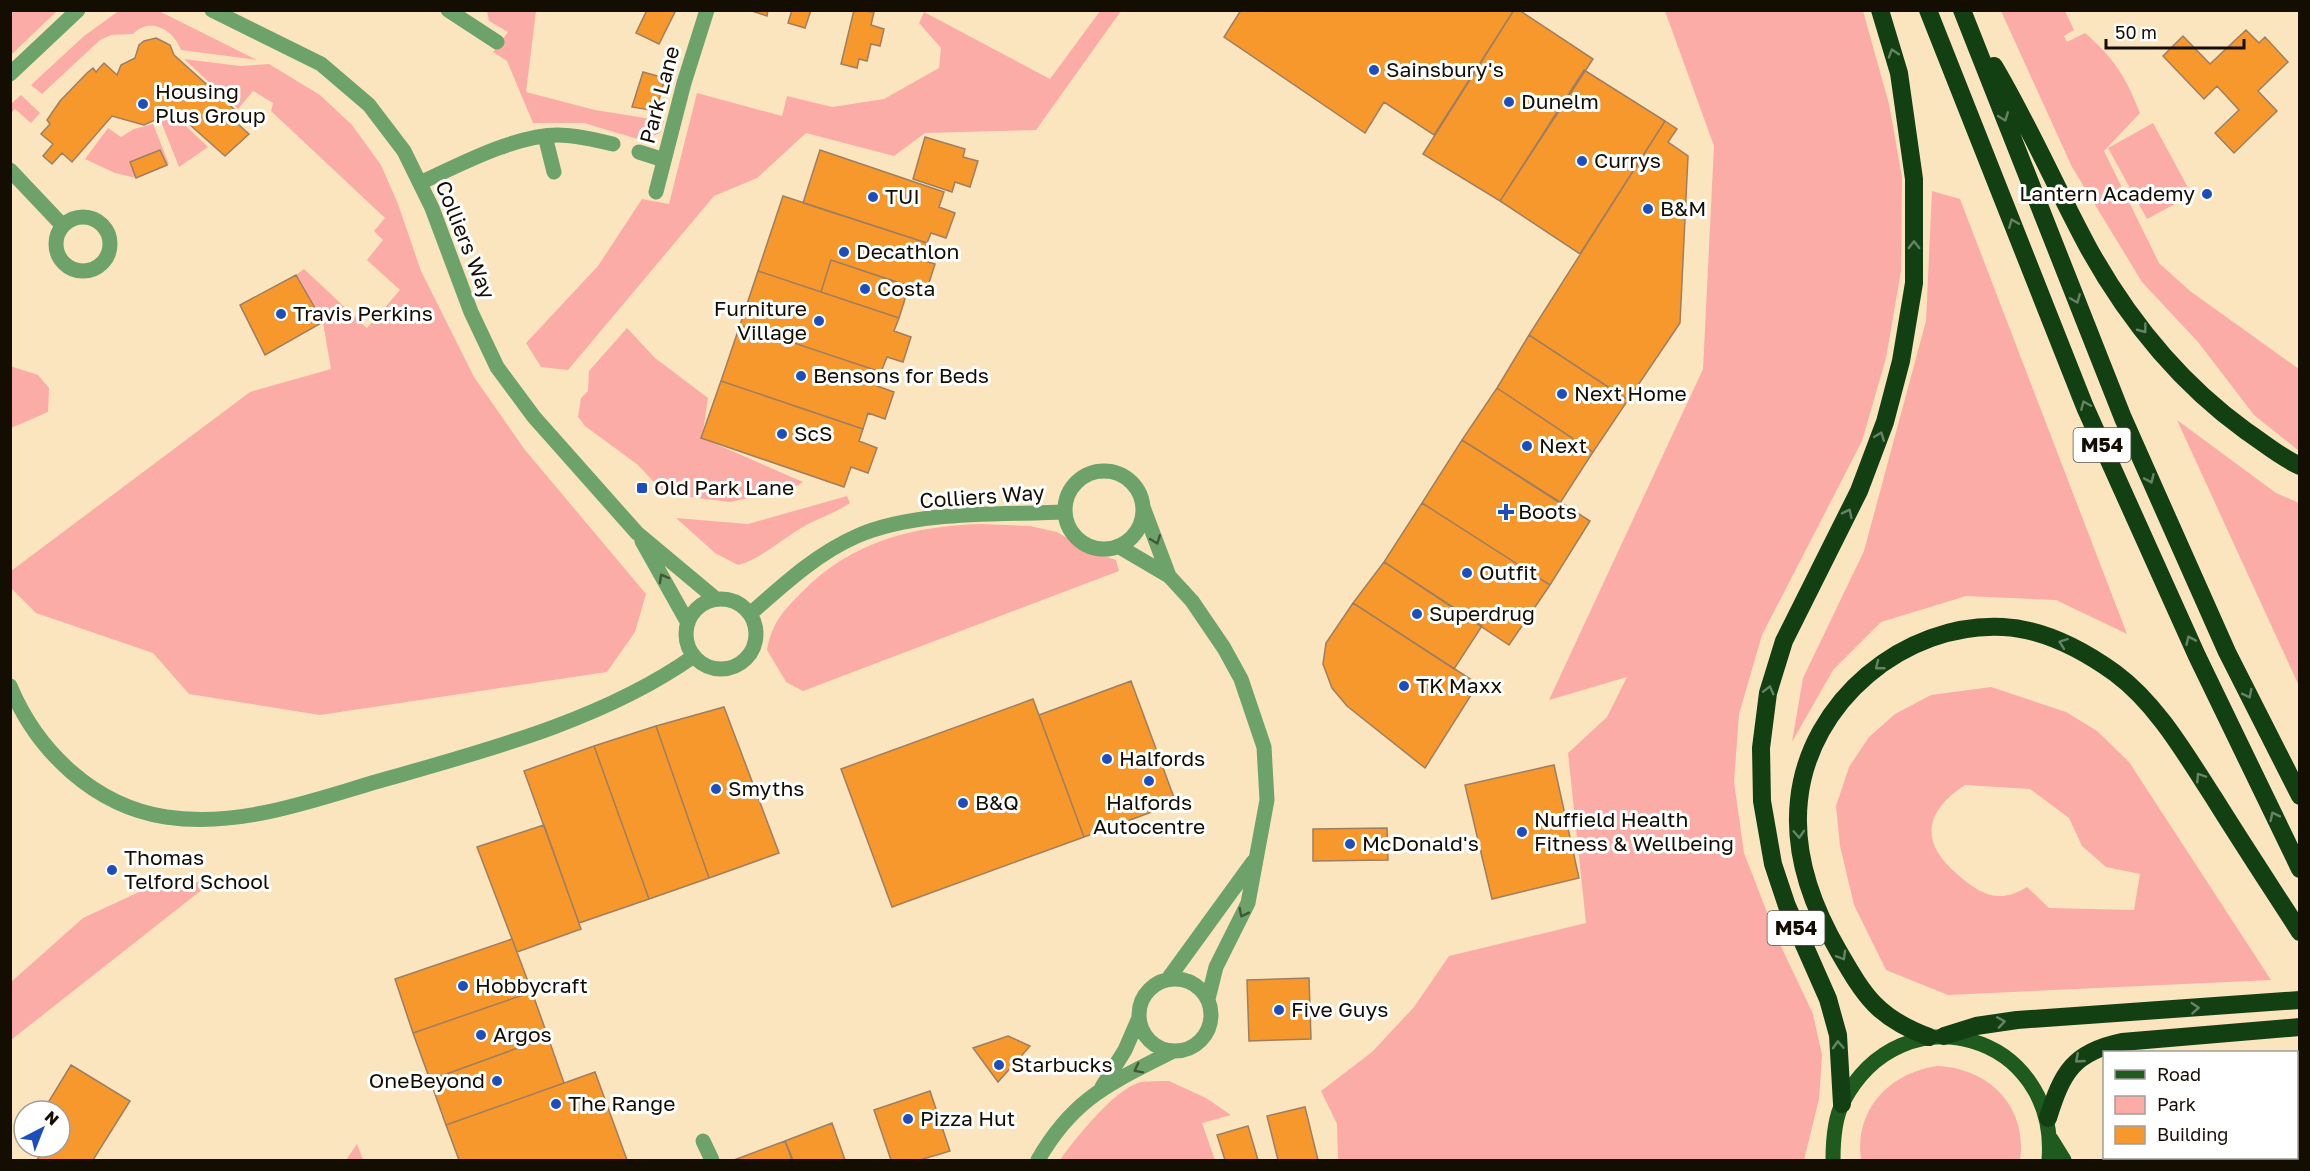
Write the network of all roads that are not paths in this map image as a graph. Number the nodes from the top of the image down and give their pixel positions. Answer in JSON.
{"nodes":[{"id":1,"x":78,"y":10,"type":"edge"},
{"id":2,"x":448,"y":10,"type":"edge"},
{"id":3,"x":707,"y":10,"type":"edge"},
{"id":4,"x":1880,"y":10,"type":"edge"},
{"id":5,"x":1928,"y":10,"type":"edge"},
{"id":6,"x":218,"y":12,"type":"edge"},
{"id":7,"x":472,"y":17,"type":"edge"},
{"id":8,"x":1965,"y":17,"type":"edge"},
{"id":9,"x":497,"y":42,"type":"dead end"},
{"id":10,"x":10,"y":74,"type":"edge"},
{"id":11,"x":545,"y":136,"type":"junction"},
{"id":12,"x":613,"y":144,"type":"dead end"},
{"id":13,"x":639,"y":153,"type":"dead end"},
{"id":14,"x":664,"y":160,"type":"junction"},
{"id":15,"x":10,"y":170,"type":"edge"},
{"id":16,"x":554,"y":172,"type":"dead end"},
{"id":17,"x":16,"y":183,"type":"edge"},
{"id":18,"x":420,"y":183,"type":"junction"},
{"id":19,"x":656,"y":192,"type":"dead end"},
{"id":20,"x":63,"y":226,"type":"dead end"},
{"id":21,"x":2300,"y":466,"type":"edge"},
{"id":22,"x":1142,"y":505,"type":"junction"},
{"id":23,"x":1065,"y":512,"type":"junction"},
{"id":24,"x":638,"y":533,"type":"junction"},
{"id":25,"x":1118,"y":546,"type":"junction"},
{"id":26,"x":1169,"y":576,"type":"junction"},
{"id":27,"x":716,"y":599,"type":"junction"},
{"id":28,"x":750,"y":614,"type":"junction"},
{"id":29,"x":688,"y":623,"type":"junction"},
{"id":30,"x":694,"y":656,"type":"junction"},
{"id":31,"x":10,"y":686,"type":"edge"},
{"id":32,"x":2300,"y":796,"type":"edge"},
{"id":33,"x":1257,"y":857,"type":"junction"},
{"id":34,"x":2300,"y":869,"type":"edge"},
{"id":35,"x":2300,"y":932,"type":"edge"},
{"id":36,"x":1168,"y":979,"type":"junction"},
{"id":37,"x":1208,"y":999,"type":"junction"},
{"id":38,"x":2299,"y":1000,"type":"edge"},
{"id":39,"x":1138,"y":1020,"type":"junction"},
{"id":40,"x":2300,"y":1028,"type":"edge"},
{"id":41,"x":1936,"y":1037,"type":"junction"},
{"id":42,"x":1173,"y":1051,"type":"junction"},
{"id":43,"x":1102,"y":1087,"type":"junction"},
{"id":44,"x":1842,"y":1104,"type":"junction"},
{"id":45,"x":2048,"y":1118,"type":"junction"},
{"id":46,"x":2051,"y":1139,"type":"junction"},
{"id":47,"x":703,"y":1141,"type":"dead end"},
{"id":48,"x":712,"y":1161,"type":"edge"},
{"id":49,"x":1038,"y":1161,"type":"edge"},
{"id":50,"x":1833,"y":1161,"type":"edge"},
{"id":51,"x":2049,"y":1161,"type":"edge"},
{"id":52,"x":2064,"y":1161,"type":"edge"}],
"edges":[{"from":1,"to":10,"type":"street"},
{"from":2,"to":7,"type":"street"},
{"from":3,"to":14,"type":"street","name":"Park Lane"},
{"from":44,"to":4,"type":"highway","number":"M54","one_way":true},
{"from":34,"to":5,"type":"highway","number":"M54","one_way":true},
{"from":6,"to":18,"type":"street","name":"Colliers Way"},
{"from":7,"to":9,"type":"street"},
{"from":8,"to":21,"type":"highway","number":"M54","one_way":true},
{"from":8,"to":32,"type":"highway","number":"M54","one_way":true},
{"from":11,"to":12,"type":"street"},
{"from":11,"to":16,"type":"street"},
{"from":11,"to":18,"type":"street"},
{"from":13,"to":14,"type":"street"},
{"from":14,"to":19,"type":"street","name":"Park Lane"},
{"from":15,"to":17,"type":"street"},
{"from":17,"to":20,"type":"street"},
{"from":18,"to":24,"type":"street","name":"Colliers Way"},
{"from":22,"to":23,"type":"street","name":"Colliers Way"},
{"from":22,"to":25,"type":"street"},
{"from":22,"to":26,"type":"street","name":"Colliers Way","one_way":true},
{"from":23,"to":25,"type":"street","name":"Colliers Way"},
{"from":23,"to":28,"type":"street","name":"Colliers Way"},
{"from":24,"to":27,"type":"street","name":"Colliers Way"},
{"from":29,"to":24,"type":"street","name":"Colliers Way","one_way":true},
{"from":25,"to":26,"type":"street","name":"Colliers Way"},
{"from":26,"to":33,"type":"street","name":"Colliers Way"},
{"from":27,"to":28,"type":"street","name":"Colliers Way"},
{"from":27,"to":29,"type":"street"},
{"from":28,"to":30,"type":"street"},
{"from":29,"to":30,"type":"street","name":"Colliers Way"},
{"from":30,"to":31,"type":"street"},
{"from":33,"to":36,"type":"street","name":"Colliers Way"},
{"from":33,"to":37,"type":"street","name":"Colliers Way","one_way":true},
{"from":35,"to":41,"type":"highway","number":"M54","one_way":true},
{"from":36,"to":37,"type":"street"},
{"from":36,"to":39,"type":"street","name":"Colliers Way"},
{"from":37,"to":42,"type":"street","name":"Colliers Way"},
{"from":41,"to":38,"type":"highway","one_way":true},
{"from":39,"to":42,"type":"street"},
{"from":39,"to":43,"type":"street","name":"Colliers Way"},
{"from":40,"to":45,"type":"highway","one_way":true},
{"from":41,"to":44,"type":"main road"},
{"from":41,"to":45,"type":"main road"},
{"from":42,"to":43,"type":"street","name":"Colliers Way","one_way":true},
{"from":43,"to":49,"type":"street","name":"Colliers Way"},
{"from":44,"to":50,"type":"main road"},
{"from":45,"to":46,"type":"main road"},
{"from":46,"to":51,"type":"main road"},
{"from":46,"to":52,"type":"main road"},
{"from":47,"to":48,"type":"street"}]}
